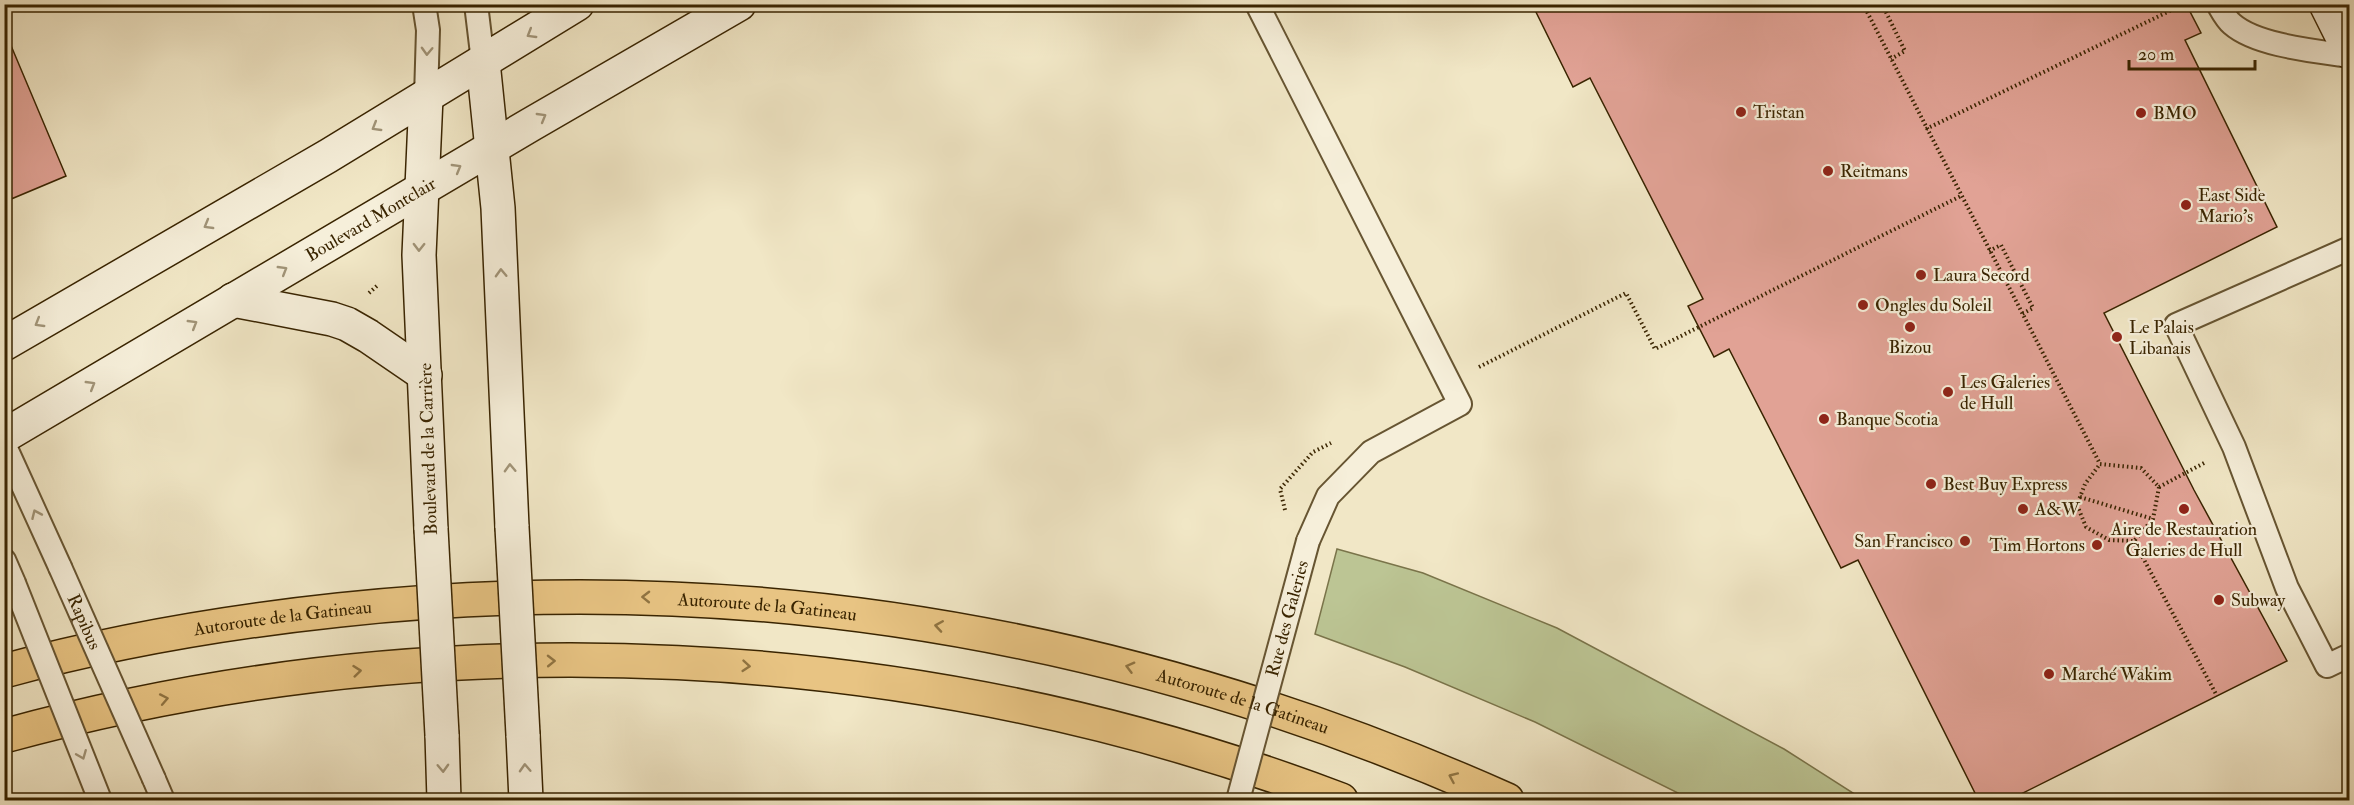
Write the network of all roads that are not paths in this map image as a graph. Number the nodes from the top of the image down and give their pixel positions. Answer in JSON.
{"nodes":[{"id":1,"x":424,"y":4,"type":"edge"},
{"id":2,"x":476,"y":4,"type":"edge"},
{"id":3,"x":578,"y":4,"type":"edge"},
{"id":4,"x":739,"y":4,"type":"edge"},
{"id":5,"x":1257,"y":4,"type":"edge"},
{"id":6,"x":2218,"y":4,"type":"edge"},
{"id":7,"x":2326,"y":4,"type":"edge"},
{"id":8,"x":2349,"y":54,"type":"edge"},
{"id":9,"x":483,"y":62,"type":"junction"},
{"id":10,"x":426,"y":97,"type":"junction"},
{"id":11,"x":492,"y":147,"type":"junction"},
{"id":12,"x":421,"y":189,"type":"junction"},
{"id":13,"x":2349,"y":248,"type":"edge"},
{"id":14,"x":233,"y":300,"type":"junction"},
{"id":15,"x":4,"y":344,"type":"edge"},
{"id":16,"x":425,"y":375,"type":"junction"},
{"id":17,"x":4,"y":436,"type":"edge"},
{"id":18,"x":4,"y":444,"type":"edge"},
{"id":19,"x":4,"y":560,"type":"edge"},
{"id":20,"x":2349,"y":656,"type":"edge"},
{"id":21,"x":4,"y":671,"type":"edge"},
{"id":22,"x":4,"y":736,"type":"edge"},
{"id":23,"x":100,"y":801,"type":"edge"},
{"id":24,"x":163,"y":801,"type":"edge"},
{"id":25,"x":444,"y":801,"type":"edge"},
{"id":26,"x":526,"y":801,"type":"edge"},
{"id":27,"x":1238,"y":801,"type":"edge"},
{"id":28,"x":1341,"y":801,"type":"edge"},
{"id":29,"x":1507,"y":801,"type":"edge"}],
"edges":[{"from":1,"to":10,"type":"lane","one_way":true},
{"from":2,"to":9,"type":"lane"},
{"from":3,"to":9,"type":"main road","one_way":true},
{"from":11,"to":4,"type":"main road","name":"Boulevard Montclair","one_way":true},
{"from":5,"to":27,"type":"lane","name":"Rue des Galeries","bridge":true},
{"from":6,"to":8,"type":"lane"},
{"from":7,"to":8,"type":"main road"},
{"from":9,"to":10,"type":"main road"},
{"from":9,"to":11,"type":"main road"},
{"from":10,"to":12,"type":"main road","name":"Boulevard de la Carrière"},
{"from":10,"to":15,"type":"main road","one_way":true},
{"from":12,"to":11,"type":"main road","name":"Boulevard Montclair","one_way":true},
{"from":26,"to":11,"type":"main road","one_way":true,"bridge":true},
{"from":14,"to":12,"type":"main road","name":"Boulevard Montclair","one_way":true},
{"from":12,"to":16,"type":"main road","name":"Boulevard de la Carrière","one_way":true},
{"from":13,"to":20,"type":"lane"},
{"from":14,"to":16,"type":"main road"},
{"from":17,"to":14,"type":"main road","name":"Boulevard Montclair","one_way":true},
{"from":16,"to":25,"type":"main road","name":"Boulevard de la Carrière","one_way":true,"bridge":true},
{"from":24,"to":18,"type":"lane","name":"Rapibus","one_way":true,"bridge":true},
{"from":19,"to":23,"type":"lane","one_way":true,"bridge":true},
{"from":29,"to":21,"type":"highway","name":"Autoroute de la Gatineau","one_way":true},
{"from":22,"to":28,"type":"highway","one_way":true}]}
